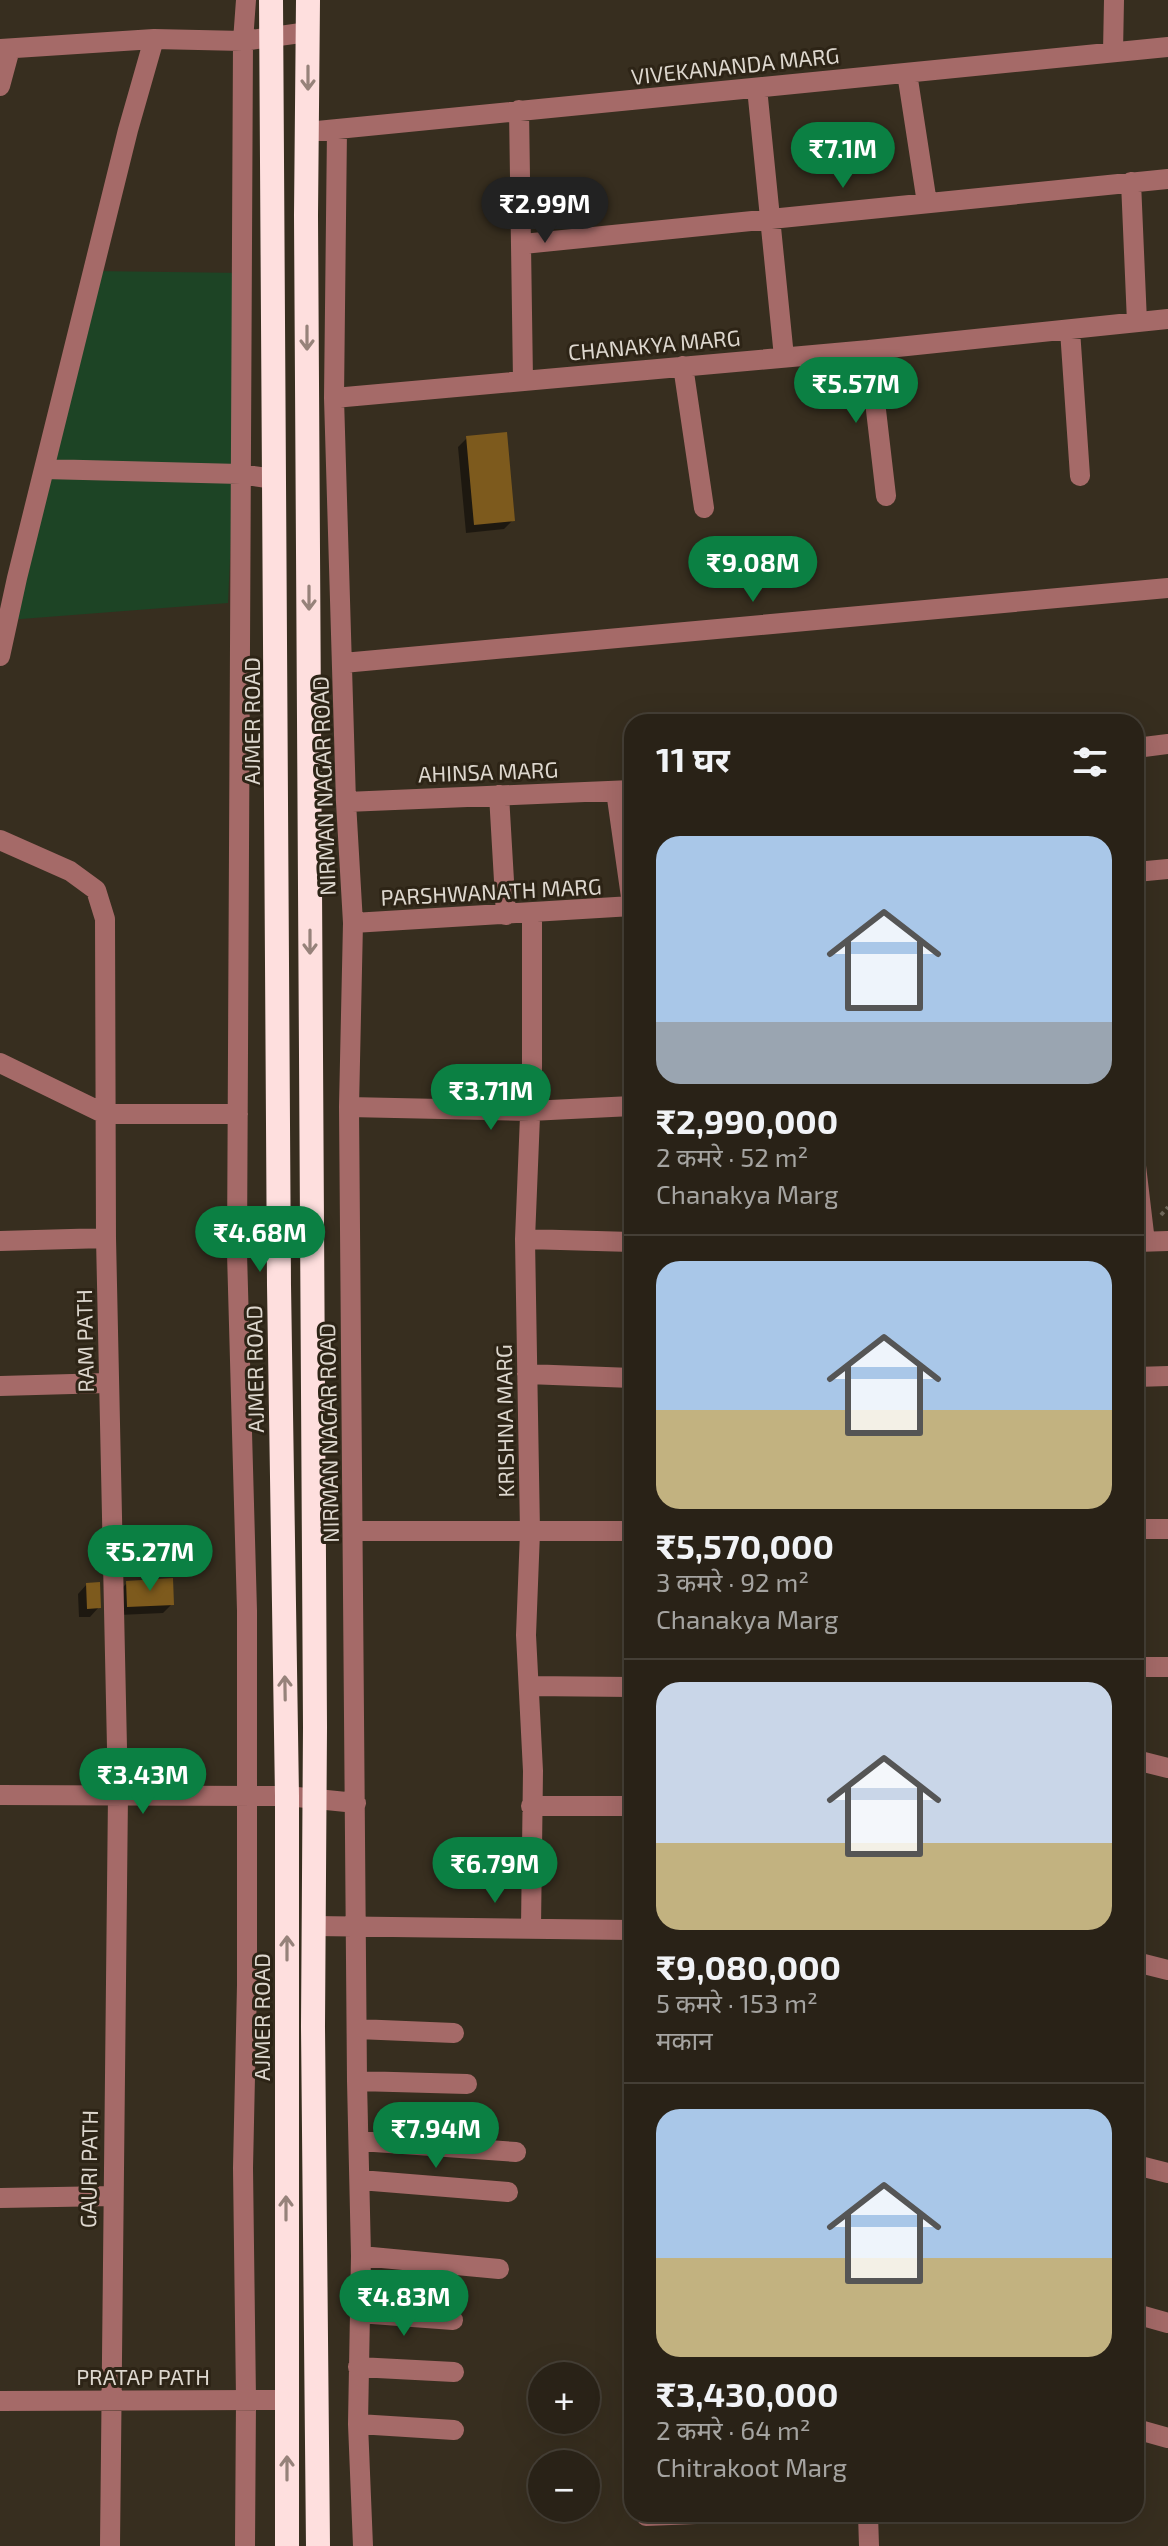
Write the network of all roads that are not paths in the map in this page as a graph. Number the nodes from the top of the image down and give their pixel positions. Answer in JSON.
{"nodes":[{"id":1,"x":246,"y":0,"type":"edge"},
{"id":2,"x":271,"y":0,"type":"edge"},
{"id":3,"x":308,"y":0,"type":"edge"},
{"id":4,"x":1114,"y":0,"type":"edge"},
{"id":5,"x":308,"y":32,"type":"junction"},
{"id":6,"x":271,"y":37,"type":"junction"},
{"id":7,"x":154,"y":39,"type":"junction"},
{"id":8,"x":243,"y":41,"type":"junction"},
{"id":9,"x":1168,"y":47,"type":"edge"},
{"id":10,"x":5,"y":49,"type":"edge"},
{"id":11,"x":1113,"y":52,"type":"junction"},
{"id":12,"x":907,"y":73,"type":"junction"},
{"id":13,"x":0,"y":86,"type":"edge"},
{"id":14,"x":757,"y":88,"type":"junction"},
{"id":15,"x":519,"y":110,"type":"junction"},
{"id":16,"x":337,"y":129,"type":"junction"},
{"id":17,"x":307,"y":132,"type":"junction"},
{"id":18,"x":1168,"y":179,"type":"edge"},
{"id":19,"x":1131,"y":182,"type":"junction"},
{"id":20,"x":927,"y":203,"type":"junction"},
{"id":21,"x":770,"y":220,"type":"junction"},
{"id":22,"x":523,"y":244,"type":"junction"},
{"id":23,"x":1168,"y":319,"type":"edge"},
{"id":24,"x":1137,"y":322,"type":"junction"},
{"id":25,"x":1070,"y":330,"type":"junction"},
{"id":26,"x":869,"y":350,"type":"junction"},
{"id":27,"x":784,"y":357,"type":"junction"},
{"id":28,"x":683,"y":366,"type":"junction"},
{"id":29,"x":523,"y":380,"type":"junction"},
{"id":30,"x":334,"y":398,"type":"junction"},
{"id":31,"x":44,"y":469,"type":"junction"},
{"id":32,"x":240,"y":474,"type":"junction"},
{"id":33,"x":1080,"y":476,"type":"dead end"},
{"id":34,"x":274,"y":479,"type":"junction"},
{"id":35,"x":886,"y":496,"type":"dead end"},
{"id":36,"x":704,"y":508,"type":"dead end"},
{"id":37,"x":1168,"y":588,"type":"edge"},
{"id":38,"x":0,"y":656,"type":"edge"},
{"id":39,"x":343,"y":663,"type":"junction"},
{"id":40,"x":1168,"y":744,"type":"edge"},
{"id":41,"x":1144,"y":747,"type":"edge"},
{"id":42,"x":624,"y":790,"type":"edge"},
{"id":43,"x":499,"y":795,"type":"junction"},
{"id":44,"x":346,"y":802,"type":"junction"},
{"id":45,"x":0,"y":840,"type":"edge"},
{"id":46,"x":1168,"y":869,"type":"edge"},
{"id":47,"x":1144,"y":871,"type":"edge"},
{"id":48,"x":624,"y":906,"type":"edge"},
{"id":49,"x":532,"y":914,"type":"junction"},
{"id":50,"x":506,"y":915,"type":"junction"},
{"id":51,"x":353,"y":923,"type":"junction"},
{"id":52,"x":0,"y":1063,"type":"edge"},
{"id":53,"x":624,"y":1106,"type":"edge"},
{"id":54,"x":349,"y":1107,"type":"junction"},
{"id":55,"x":530,"y":1111,"type":"junction"},
{"id":56,"x":105,"y":1114,"type":"junction"},
{"id":57,"x":238,"y":1114,"type":"junction"},
{"id":58,"x":106,"y":1238,"type":"junction"},
{"id":59,"x":525,"y":1239,"type":"junction"},
{"id":60,"x":0,"y":1241,"type":"edge"},
{"id":61,"x":1168,"y":1241,"type":"edge"},
{"id":62,"x":624,"y":1242,"type":"edge"},
{"id":63,"x":1144,"y":1242,"type":"edge"},
{"id":64,"x":527,"y":1374,"type":"junction"},
{"id":65,"x":1168,"y":1376,"type":"edge"},
{"id":66,"x":1144,"y":1377,"type":"edge"},
{"id":67,"x":624,"y":1378,"type":"edge"},
{"id":68,"x":108,"y":1383,"type":"junction"},
{"id":69,"x":0,"y":1386,"type":"edge"},
{"id":70,"x":1144,"y":1529,"type":"edge"},
{"id":71,"x":1168,"y":1529,"type":"edge"},
{"id":72,"x":353,"y":1531,"type":"junction"},
{"id":73,"x":624,"y":1531,"type":"edge"},
{"id":74,"x":530,"y":1532,"type":"junction"},
{"id":75,"x":1144,"y":1667,"type":"edge"},
{"id":76,"x":1168,"y":1667,"type":"edge"},
{"id":77,"x":529,"y":1686,"type":"junction"},
{"id":78,"x":624,"y":1687,"type":"edge"},
{"id":79,"x":1144,"y":1762,"type":"edge"},
{"id":80,"x":1168,"y":1768,"type":"edge"},
{"id":81,"x":118,"y":1794,"type":"junction"},
{"id":82,"x":0,"y":1795,"type":"edge"},
{"id":83,"x":247,"y":1795,"type":"junction"},
{"id":84,"x":287,"y":1796,"type":"junction"},
{"id":85,"x":314,"y":1798,"type":"junction"},
{"id":86,"x":356,"y":1803,"type":"junction"},
{"id":87,"x":531,"y":1806,"type":"junction"},
{"id":88,"x":624,"y":1806,"type":"edge"},
{"id":89,"x":314,"y":1926,"type":"junction"},
{"id":90,"x":357,"y":1926,"type":"junction"},
{"id":91,"x":531,"y":1927,"type":"junction"},
{"id":92,"x":624,"y":1930,"type":"edge"},
{"id":93,"x":1144,"y":1964,"type":"edge"},
{"id":94,"x":1168,"y":1970,"type":"edge"},
{"id":95,"x":357,"y":2029,"type":"junction"},
{"id":96,"x":454,"y":2033,"type":"dead end"},
{"id":97,"x":357,"y":2081,"type":"junction"},
{"id":98,"x":467,"y":2084,"type":"dead end"},
{"id":99,"x":360,"y":2141,"type":"junction"},
{"id":100,"x":516,"y":2152,"type":"dead end"},
{"id":101,"x":1144,"y":2167,"type":"edge"},
{"id":102,"x":1168,"y":2173,"type":"edge"},
{"id":103,"x":360,"y":2180,"type":"junction"},
{"id":104,"x":508,"y":2192,"type":"dead end"},
{"id":105,"x":112,"y":2196,"type":"junction"},
{"id":106,"x":0,"y":2198,"type":"edge"},
{"id":107,"x":361,"y":2256,"type":"junction"},
{"id":108,"x":499,"y":2269,"type":"dead end"},
{"id":109,"x":359,"y":2313,"type":"junction"},
{"id":110,"x":1144,"y":2316,"type":"edge"},
{"id":111,"x":453,"y":2320,"type":"dead end"},
{"id":112,"x":1168,"y":2323,"type":"edge"},
{"id":113,"x":358,"y":2367,"type":"junction"},
{"id":114,"x":454,"y":2372,"type":"dead end"},
{"id":115,"x":246,"y":2399,"type":"junction"},
{"id":116,"x":110,"y":2400,"type":"junction"},
{"id":117,"x":287,"y":2400,"type":"junction"},
{"id":118,"x":0,"y":2401,"type":"edge"},
{"id":119,"x":358,"y":2424,"type":"junction"},
{"id":120,"x":454,"y":2430,"type":"dead end"},
{"id":121,"x":1144,"y":2431,"type":"edge"},
{"id":122,"x":1168,"y":2438,"type":"edge"},
{"id":123,"x":868,"y":2522,"type":"edge"},
{"id":124,"x":110,"y":2546,"type":"edge"},
{"id":125,"x":245,"y":2546,"type":"edge"},
{"id":126,"x":287,"y":2546,"type":"edge"},
{"id":127,"x":318,"y":2546,"type":"edge"},
{"id":128,"x":363,"y":2546,"type":"edge"},
{"id":129,"x":869,"y":2546,"type":"edge"}],
"edges":[{"from":1,"to":8,"type":"street"},
{"from":2,"to":6,"type":"highway","name":"AJMER ROAD"},
{"from":3,"to":5,"type":"highway"},
{"from":4,"to":11,"type":"street"},
{"from":5,"to":6,"type":"street"},
{"from":5,"to":17,"type":"highway","one_way":true},
{"from":6,"to":8,"type":"street"},
{"from":6,"to":34,"type":"highway","name":"AJMER ROAD"},
{"from":7,"to":8,"type":"street"},
{"from":7,"to":10,"type":"street"},
{"from":7,"to":31,"type":"street"},
{"from":8,"to":32,"type":"street"},
{"from":9,"to":11,"type":"street","name":"VIVEKANANDA MARG"},
{"from":10,"to":13,"type":"street"},
{"from":11,"to":12,"type":"street","name":"VIVEKANANDA MARG"},
{"from":12,"to":14,"type":"street","name":"VIVEKANANDA MARG"},
{"from":12,"to":20,"type":"street"},
{"from":14,"to":15,"type":"street","name":"VIVEKANANDA MARG"},
{"from":14,"to":21,"type":"street"},
{"from":15,"to":16,"type":"street","name":"VIVEKANANDA MARG"},
{"from":15,"to":22,"type":"street"},
{"from":16,"to":17,"type":"street","name":"VIVEKANANDA MARG"},
{"from":16,"to":30,"type":"street","name":"NIRMAN NAGAR ROAD"},
{"from":17,"to":85,"type":"highway","one_way":true},
{"from":18,"to":19,"type":"street"},
{"from":19,"to":20,"type":"street"},
{"from":19,"to":24,"type":"street"},
{"from":20,"to":21,"type":"street"},
{"from":21,"to":22,"type":"street"},
{"from":21,"to":27,"type":"street"},
{"from":22,"to":29,"type":"street"},
{"from":23,"to":24,"type":"street","name":"CHANAKYA MARG"},
{"from":24,"to":25,"type":"street","name":"CHANAKYA MARG"},
{"from":25,"to":26,"type":"street","name":"CHANAKYA MARG"},
{"from":25,"to":33,"type":"street"},
{"from":26,"to":27,"type":"street","name":"CHANAKYA MARG"},
{"from":26,"to":35,"type":"street"},
{"from":27,"to":28,"type":"street","name":"CHANAKYA MARG"},
{"from":28,"to":29,"type":"street","name":"CHANAKYA MARG"},
{"from":28,"to":36,"type":"street"},
{"from":29,"to":30,"type":"street","name":"CHANAKYA MARG"},
{"from":30,"to":39,"type":"street","name":"NIRMAN NAGAR ROAD"},
{"from":31,"to":32,"type":"street"},
{"from":31,"to":38,"type":"street"},
{"from":32,"to":34,"type":"street"},
{"from":32,"to":57,"type":"street"},
{"from":84,"to":34,"type":"highway","name":"AJMER ROAD","one_way":true},
{"from":37,"to":39,"type":"street"},
{"from":39,"to":44,"type":"street","name":"NIRMAN NAGAR ROAD"},
{"from":40,"to":41,"type":"street"},
{"from":42,"to":43,"type":"street","name":"AHINSA MARG"},
{"from":43,"to":44,"type":"street","name":"AHINSA MARG"},
{"from":43,"to":50,"type":"street"},
{"from":44,"to":51,"type":"street","name":"NIRMAN NAGAR ROAD"},
{"from":45,"to":56,"type":"street","name":"RAM PATH"},
{"from":46,"to":47,"type":"street"},
{"from":48,"to":49,"type":"street","name":"PARSHWANATH MARG"},
{"from":49,"to":50,"type":"street","name":"PARSHWANATH MARG"},
{"from":49,"to":55,"type":"street","name":"KRISHNA MARG"},
{"from":50,"to":51,"type":"street","name":"PARSHWANATH MARG"},
{"from":51,"to":54,"type":"street","name":"NIRMAN NAGAR ROAD"},
{"from":52,"to":56,"type":"street"},
{"from":53,"to":55,"type":"street"},
{"from":54,"to":55,"type":"street"},
{"from":54,"to":72,"type":"street","name":"NIRMAN NAGAR ROAD"},
{"from":55,"to":59,"type":"street","name":"KRISHNA MARG"},
{"from":56,"to":57,"type":"street"},
{"from":56,"to":58,"type":"street","name":"RAM PATH"},
{"from":57,"to":83,"type":"street"},
{"from":58,"to":60,"type":"street"},
{"from":58,"to":68,"type":"street","name":"RAM PATH"},
{"from":59,"to":62,"type":"street"},
{"from":59,"to":64,"type":"street","name":"KRISHNA MARG"},
{"from":61,"to":63,"type":"street"},
{"from":64,"to":67,"type":"street"},
{"from":64,"to":74,"type":"street","name":"KRISHNA MARG"},
{"from":65,"to":66,"type":"street"},
{"from":68,"to":69,"type":"street"},
{"from":68,"to":81,"type":"street","name":"RAM PATH"},
{"from":70,"to":71,"type":"street"},
{"from":72,"to":74,"type":"street"},
{"from":72,"to":86,"type":"street","name":"NIRMAN NAGAR ROAD"},
{"from":73,"to":74,"type":"street"},
{"from":74,"to":77,"type":"street","name":"KRISHNA MARG"},
{"from":75,"to":76,"type":"street"},
{"from":77,"to":78,"type":"street"},
{"from":77,"to":87,"type":"street","name":"KRISHNA MARG"},
{"from":79,"to":80,"type":"street"},
{"from":81,"to":82,"type":"street"},
{"from":81,"to":83,"type":"street"},
{"from":81,"to":105,"type":"street","name":"GAURI PATH"},
{"from":83,"to":84,"type":"street"},
{"from":83,"to":115,"type":"street"},
{"from":84,"to":85,"type":"street"},
{"from":117,"to":84,"type":"highway","name":"AJMER ROAD","one_way":true},
{"from":85,"to":86,"type":"street"},
{"from":85,"to":89,"type":"highway"},
{"from":86,"to":90,"type":"street","name":"NIRMAN NAGAR ROAD"},
{"from":87,"to":88,"type":"street"},
{"from":87,"to":91,"type":"street","name":"KRISHNA MARG"},
{"from":89,"to":90,"type":"street"},
{"from":89,"to":127,"type":"highway"},
{"from":90,"to":91,"type":"street"},
{"from":90,"to":95,"type":"street","name":"NIRMAN NAGAR ROAD"},
{"from":91,"to":92,"type":"street"},
{"from":93,"to":94,"type":"street"},
{"from":95,"to":96,"type":"street"},
{"from":95,"to":97,"type":"street","name":"NIRMAN NAGAR ROAD"},
{"from":97,"to":98,"type":"street"},
{"from":97,"to":99,"type":"street","name":"NIRMAN NAGAR ROAD"},
{"from":99,"to":100,"type":"street"},
{"from":99,"to":103,"type":"street","name":"NIRMAN NAGAR ROAD"},
{"from":101,"to":102,"type":"street"},
{"from":103,"to":104,"type":"street"},
{"from":103,"to":107,"type":"street","name":"NIRMAN NAGAR ROAD"},
{"from":105,"to":106,"type":"street"},
{"from":105,"to":116,"type":"street","name":"GAURI PATH"},
{"from":107,"to":108,"type":"street"},
{"from":107,"to":109,"type":"street","name":"NIRMAN NAGAR ROAD"},
{"from":109,"to":111,"type":"street"},
{"from":109,"to":113,"type":"street","name":"NIRMAN NAGAR ROAD"},
{"from":110,"to":112,"type":"street"},
{"from":113,"to":114,"type":"street"},
{"from":113,"to":119,"type":"street","name":"NIRMAN NAGAR ROAD"},
{"from":115,"to":116,"type":"street","name":"PRATAP PATH"},
{"from":115,"to":117,"type":"street","name":"PRATAP PATH"},
{"from":115,"to":125,"type":"street"},
{"from":116,"to":118,"type":"street","name":"PRATAP PATH"},
{"from":116,"to":124,"type":"street","name":"GAURI PATH"},
{"from":126,"to":117,"type":"highway","name":"AJMER ROAD","one_way":true},
{"from":119,"to":120,"type":"street"},
{"from":119,"to":128,"type":"street","name":"NIRMAN NAGAR ROAD"},
{"from":121,"to":122,"type":"street"},
{"from":123,"to":129,"type":"street"}]}
